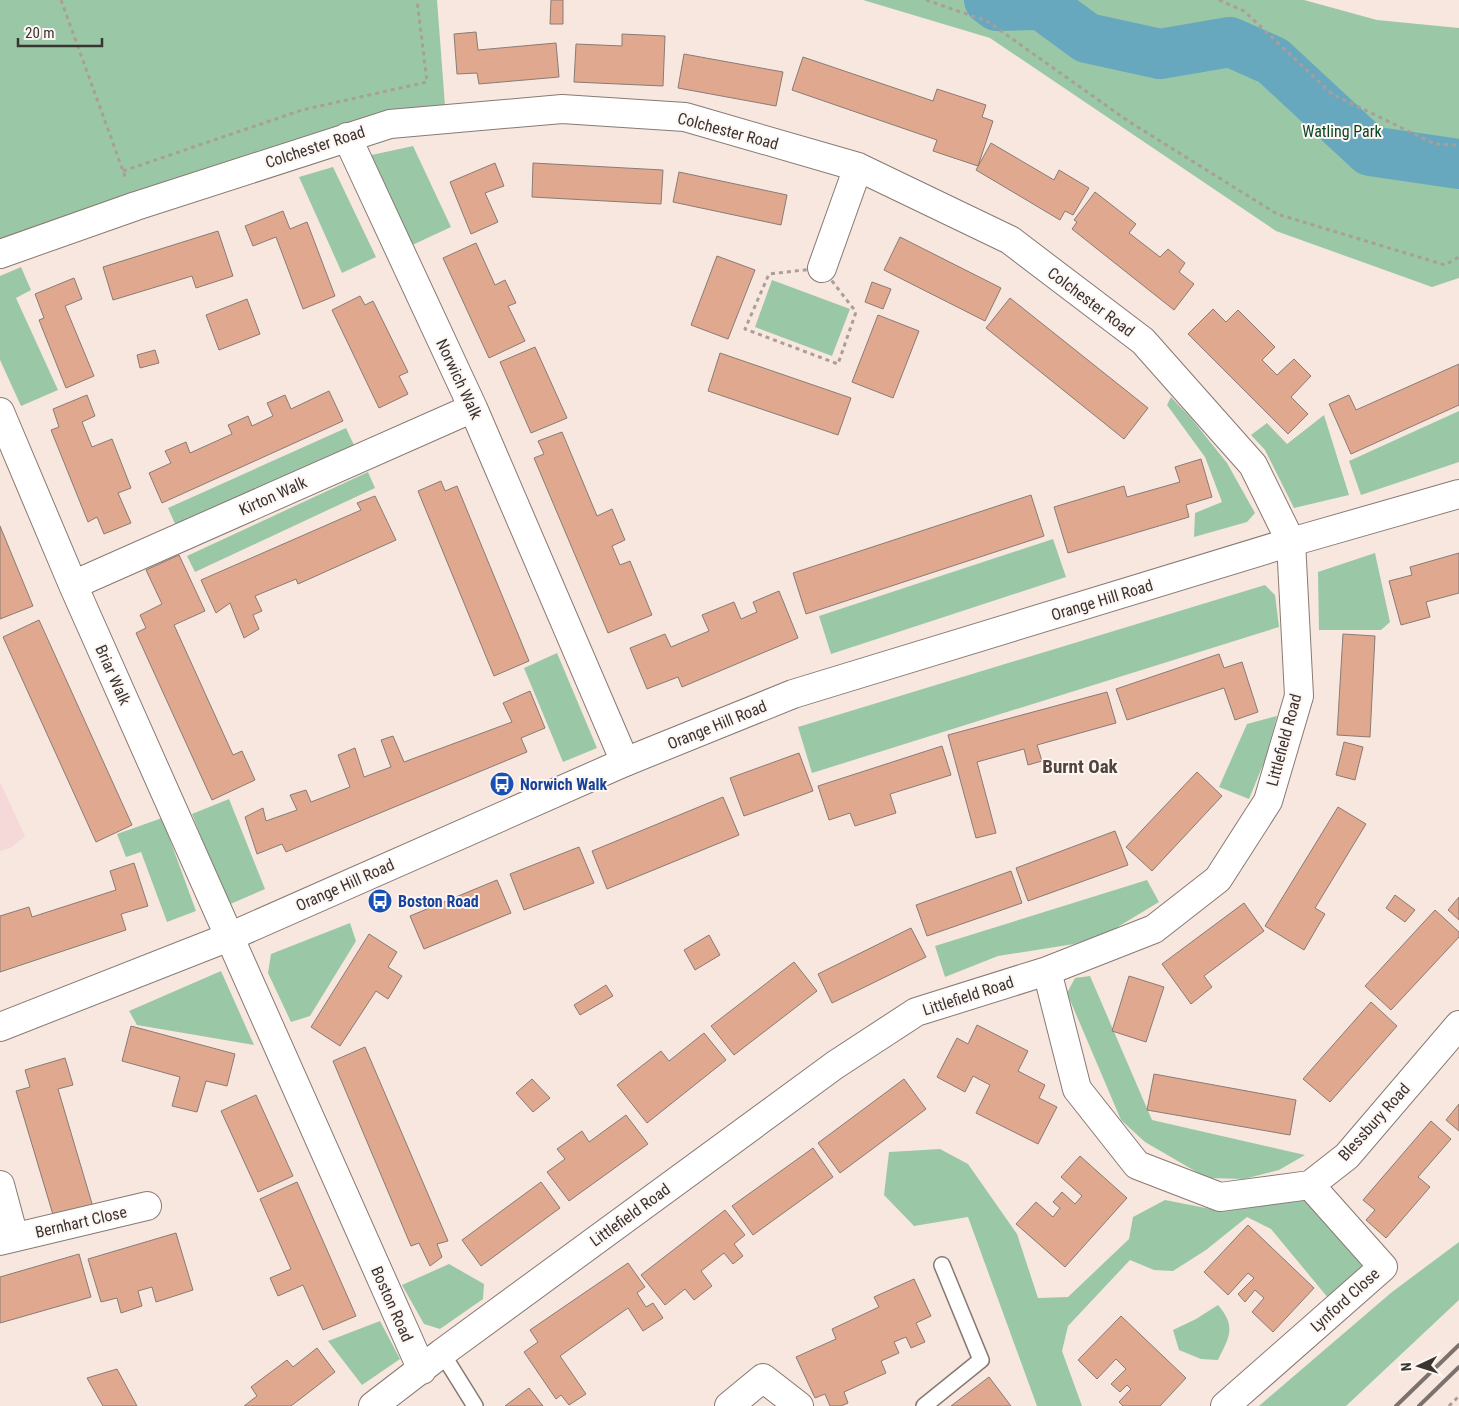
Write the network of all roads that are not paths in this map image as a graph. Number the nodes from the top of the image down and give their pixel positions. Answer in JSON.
{"nodes":[{"id":1,"x":347,"y":137,"type":"junction"},
{"id":2,"x":858,"y":167,"type":"junction"},
{"id":3,"x":0,"y":254,"type":"edge"},
{"id":4,"x":822,"y":268,"type":"road end"},
{"id":5,"x":473,"y":408,"type":"junction"},
{"id":6,"x":0,"y":412,"type":"edge"},
{"id":7,"x":1459,"y":494,"type":"edge"},
{"id":8,"x":1291,"y":542,"type":"junction"},
{"id":9,"x":73,"y":585,"type":"junction"},
{"id":10,"x":625,"y":762,"type":"junction"},
{"id":11,"x":228,"y":937,"type":"junction"},
{"id":12,"x":1047,"y":971,"type":"junction"},
{"id":13,"x":1459,"y":1025,"type":"edge"},
{"id":14,"x":0,"y":1027,"type":"edge"},
{"id":15,"x":0,"y":1185,"type":"edge"},
{"id":16,"x":1310,"y":1185,"type":"junction"},
{"id":17,"x":147,"y":1206,"type":"dead end"},
{"id":18,"x":7,"y":1239,"type":"edge"},
{"id":19,"x":942,"y":1265,"type":"dead end"},
{"id":20,"x":442,"y":1353,"type":"junction"},
{"id":21,"x":422,"y":1370,"type":"junction"},
{"id":22,"x":373,"y":1406,"type":"edge"},
{"id":23,"x":475,"y":1406,"type":"edge"},
{"id":24,"x":729,"y":1406,"type":"edge"},
{"id":25,"x":798,"y":1406,"type":"edge"},
{"id":26,"x":924,"y":1406,"type":"edge"},
{"id":27,"x":1225,"y":1406,"type":"edge"}],
"edges":[{"from":1,"to":2,"type":"street","name":"Colchester Road"},
{"from":1,"to":3,"type":"street","name":"Colchester Road"},
{"from":1,"to":5,"type":"street","name":"Norwich Walk"},
{"from":2,"to":4,"type":"street"},
{"from":2,"to":8,"type":"street","name":"Colchester Road"},
{"from":5,"to":9,"type":"street","name":"Kirton Walk"},
{"from":5,"to":10,"type":"street","name":"Norwich Walk"},
{"from":6,"to":9,"type":"street","name":"Briar Walk"},
{"from":7,"to":8,"type":"street","name":"Orange Hill Road"},
{"from":8,"to":10,"type":"street","name":"Orange Hill Road"},
{"from":8,"to":12,"type":"street","name":"Littlefield Road"},
{"from":9,"to":11,"type":"street","name":"Briar Walk"},
{"from":10,"to":11,"type":"street","name":"Orange Hill Road"},
{"from":11,"to":14,"type":"street","name":"Orange Hill Road"},
{"from":11,"to":21,"type":"street","name":"Boston Road"},
{"from":12,"to":16,"type":"street"},
{"from":12,"to":20,"type":"street","name":"Littlefield Road"},
{"from":13,"to":16,"type":"street","name":"Blessbury Road"},
{"from":15,"to":18,"type":"street","name":"Bernhart Close"},
{"from":16,"to":27,"type":"street","name":"Lynford Close"},
{"from":17,"to":18,"type":"street","name":"Bernhart Close"},
{"from":19,"to":26,"type":"lane"},
{"from":20,"to":21,"type":"street","name":"Littlefield Road"},
{"from":20,"to":23,"type":"lane"},
{"from":21,"to":22,"type":"street","name":"Littlefield Road"},
{"from":24,"to":25,"type":"street"}]}
